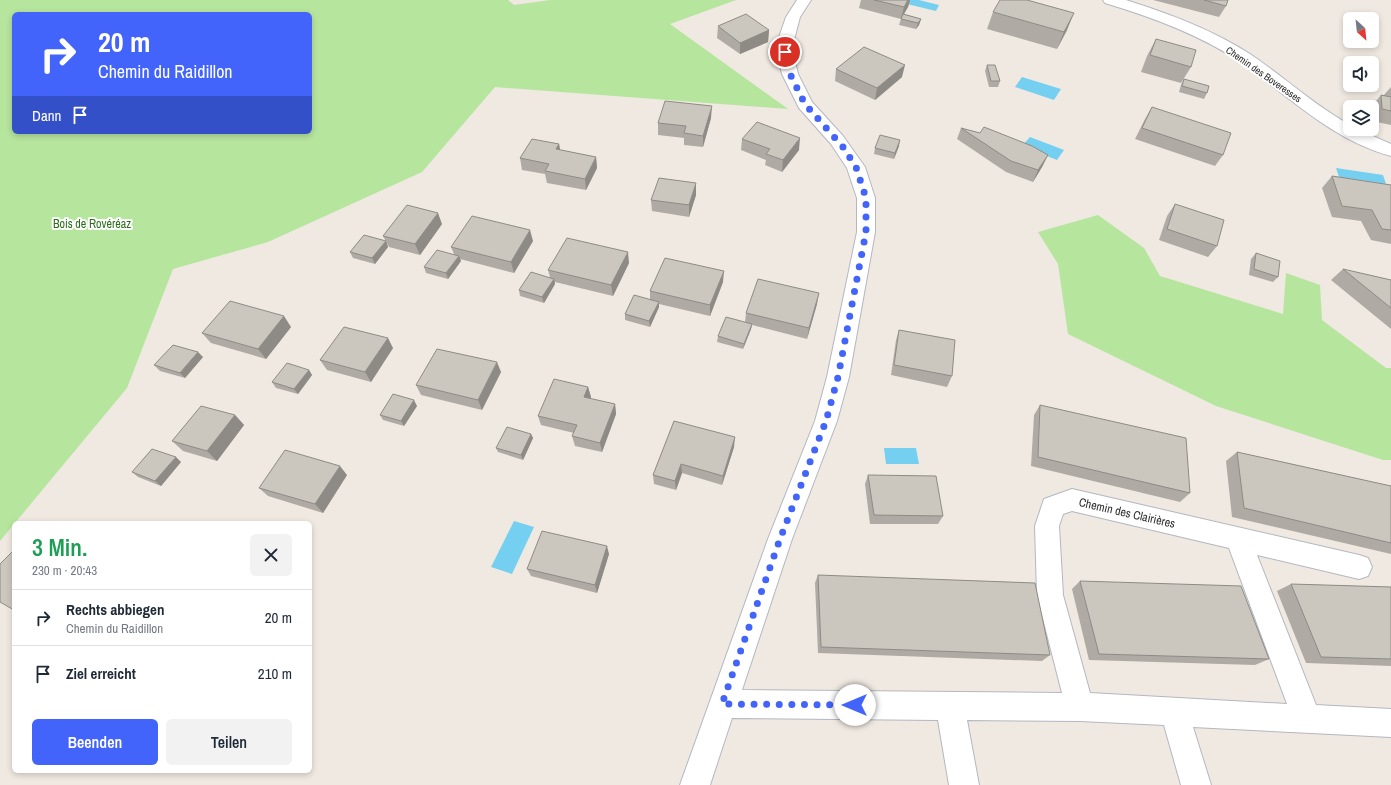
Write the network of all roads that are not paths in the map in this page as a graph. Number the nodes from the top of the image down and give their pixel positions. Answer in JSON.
{"nodes":[{"id":1,"x":804,"y":0,"type":"edge"},
{"id":2,"x":1110,"y":0,"type":"edge"},
{"id":3,"x":1391,"y":150,"type":"edge"},
{"id":4,"x":1238,"y":539,"type":"junction"},
{"id":5,"x":1359,"y":567,"type":"dead end"},
{"id":6,"x":722,"y":704,"type":"junction"},
{"id":7,"x":950,"y":706,"type":"junction"},
{"id":8,"x":1080,"y":707,"type":"junction"},
{"id":9,"x":1174,"y":712,"type":"junction"},
{"id":10,"x":1307,"y":718,"type":"junction"},
{"id":11,"x":1391,"y":723,"type":"edge"},
{"id":12,"x":695,"y":785,"type":"edge"},
{"id":13,"x":964,"y":785,"type":"edge"},
{"id":14,"x":1196,"y":785,"type":"edge"}],
"edges":[{"from":1,"to":6,"type":"street"},
{"from":2,"to":3,"type":"street","name":"Chemin des Boveresses"},
{"from":4,"to":5,"type":"street","name":"Chemin des Clairières"},
{"from":4,"to":8,"type":"street","name":"Chemin des Clairières"},
{"from":4,"to":10,"type":"street"},
{"from":6,"to":7,"type":"street"},
{"from":6,"to":12,"type":"street"},
{"from":7,"to":8,"type":"street"},
{"from":7,"to":13,"type":"street"},
{"from":8,"to":9,"type":"street"},
{"from":9,"to":10,"type":"street"},
{"from":9,"to":14,"type":"street"},
{"from":10,"to":11,"type":"street"}]}
